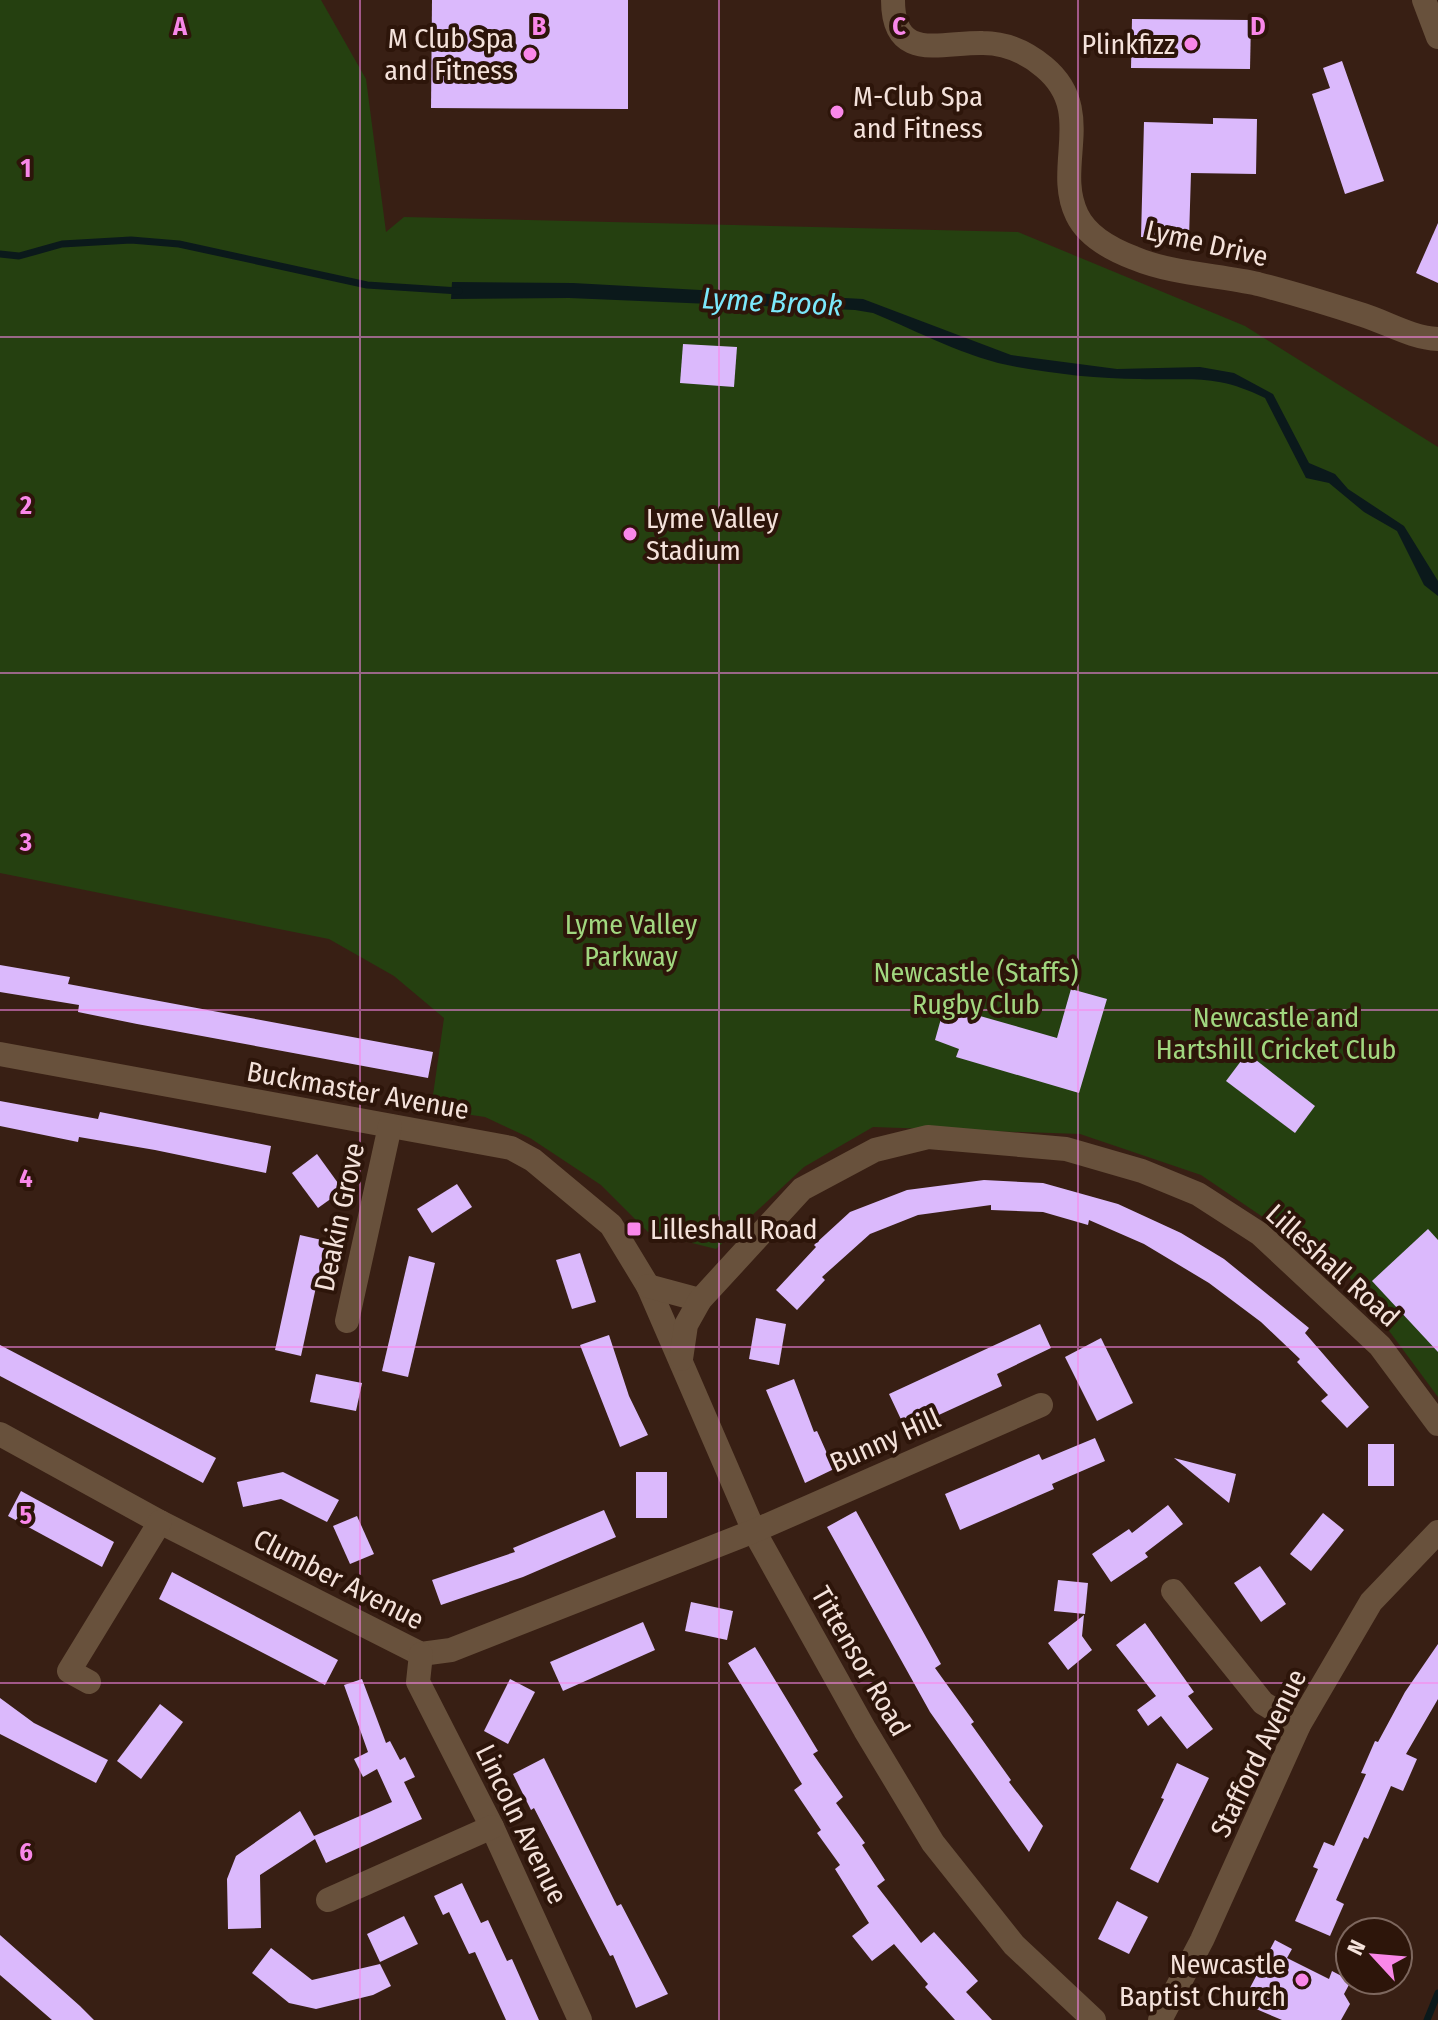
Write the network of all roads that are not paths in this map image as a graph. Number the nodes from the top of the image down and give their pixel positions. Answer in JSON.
{"nodes":[{"id":1,"x":893,"y":0,"type":"edge"},
{"id":2,"x":1424,"y":0,"type":"edge"},
{"id":3,"x":1438,"y":37,"type":"edge"},
{"id":4,"x":1438,"y":339,"type":"edge"},
{"id":5,"x":0,"y":1054,"type":"edge"},
{"id":6,"x":390,"y":1126,"type":"junction"},
{"id":7,"x":648,"y":1286,"type":"junction"},
{"id":8,"x":700,"y":1300,"type":"junction"},
{"id":9,"x":347,"y":1321,"type":"dead end"},
{"id":10,"x":681,"y":1361,"type":"junction"},
{"id":11,"x":1041,"y":1405,"type":"dead end"},
{"id":12,"x":1438,"y":1424,"type":"edge"},
{"id":13,"x":0,"y":1434,"type":"edge"},
{"id":14,"x":160,"y":1522,"type":"junction"},
{"id":15,"x":754,"y":1531,"type":"junction"},
{"id":16,"x":1438,"y":1532,"type":"edge"},
{"id":17,"x":1173,"y":1591,"type":"dead end"},
{"id":18,"x":421,"y":1654,"type":"junction"},
{"id":19,"x":89,"y":1682,"type":"dead end"},
{"id":20,"x":1299,"y":1725,"type":"junction"},
{"id":21,"x":492,"y":1827,"type":"junction"},
{"id":22,"x":328,"y":1900,"type":"dead end"},
{"id":23,"x":580,"y":2020,"type":"edge"},
{"id":24,"x":1094,"y":2020,"type":"edge"},
{"id":25,"x":1160,"y":2020,"type":"edge"}],
"edges":[{"from":1,"to":4,"type":"street","name":"Lyme Drive"},
{"from":2,"to":3,"type":"street"},
{"from":5,"to":6,"type":"street","name":"Buckmaster Avenue"},
{"from":6,"to":7,"type":"street","name":"Buckmaster Avenue"},
{"from":6,"to":9,"type":"street","name":"Deakin Grove"},
{"from":7,"to":8,"type":"street"},
{"from":7,"to":10,"type":"street","name":"Tittensor Road"},
{"from":8,"to":10,"type":"street","name":"Lilleshall Road"},
{"from":8,"to":12,"type":"street","name":"Lilleshall Road"},
{"from":10,"to":15,"type":"street","name":"Tittensor Road"},
{"from":11,"to":15,"type":"street","name":"Bunny Hill"},
{"from":13,"to":14,"type":"street","name":"Clumber Avenue"},
{"from":14,"to":18,"type":"street","name":"Clumber Avenue"},
{"from":14,"to":19,"type":"street"},
{"from":15,"to":18,"type":"street","name":"Clumber Avenue"},
{"from":15,"to":24,"type":"street","name":"Tittensor Road"},
{"from":16,"to":20,"type":"street","name":"Stafford Avenue"},
{"from":17,"to":20,"type":"street"},
{"from":18,"to":21,"type":"street","name":"Lincoln Avenue"},
{"from":20,"to":25,"type":"street","name":"Stafford Avenue"},
{"from":21,"to":22,"type":"street"},
{"from":21,"to":23,"type":"street","name":"Lincoln Avenue"}]}
